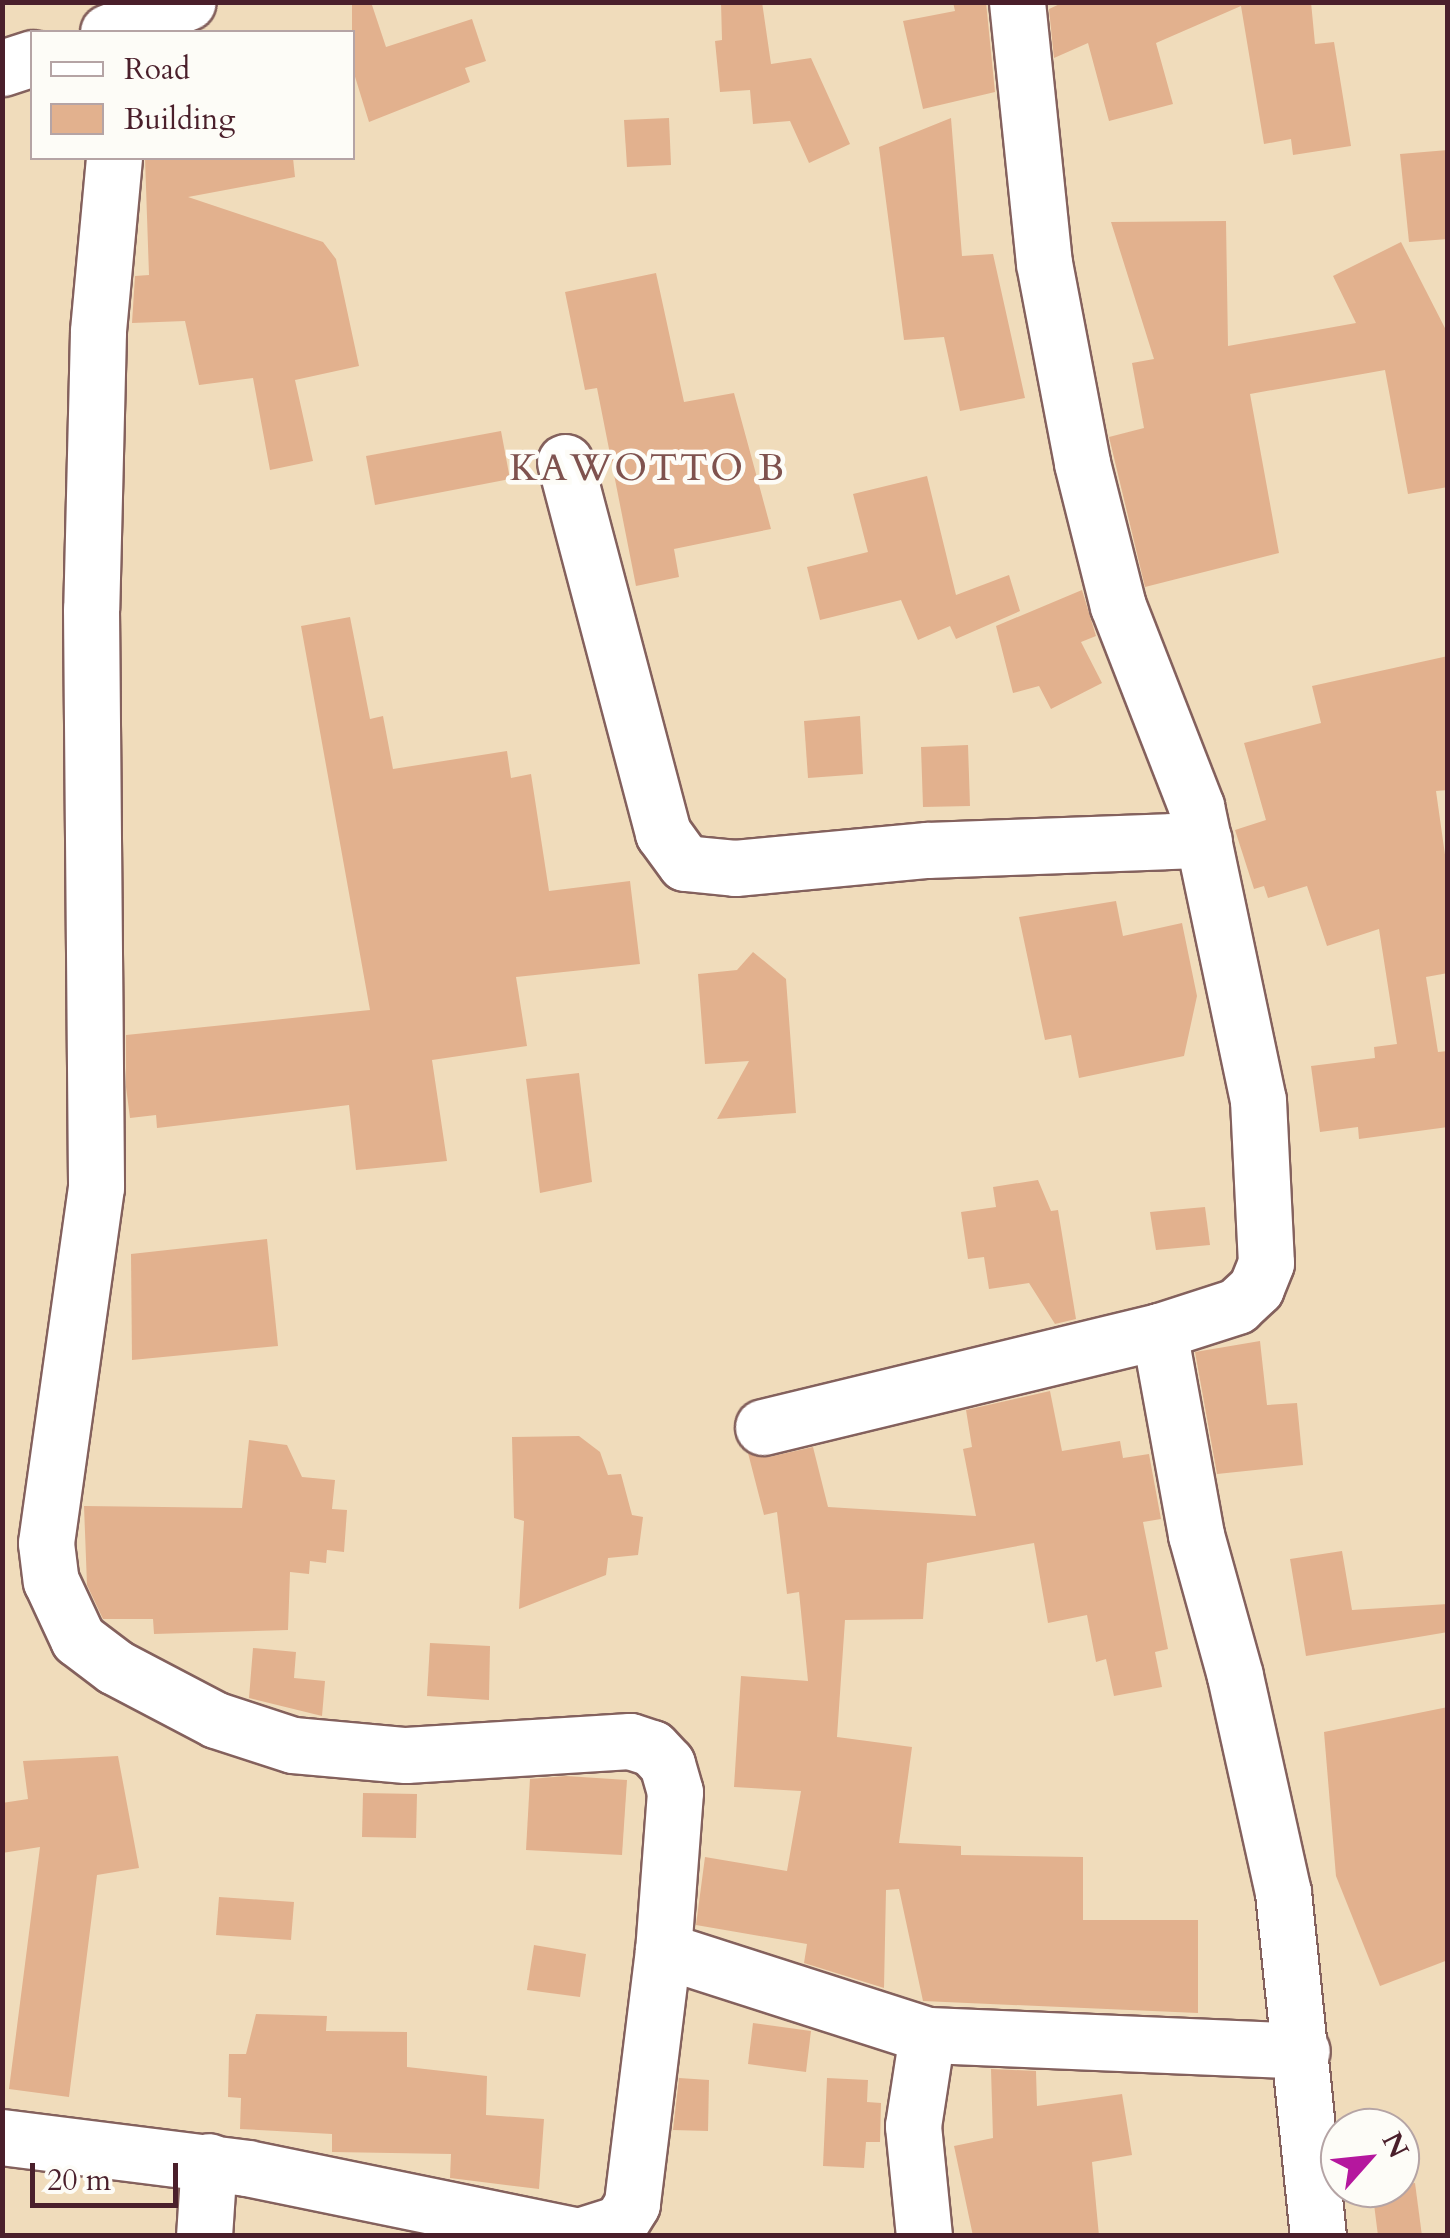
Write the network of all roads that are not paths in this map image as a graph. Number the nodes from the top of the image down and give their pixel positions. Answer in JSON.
{"nodes":[{"id":1,"x":188,"y":2,"type":"edge"},
{"id":2,"x":1017,"y":2,"type":"edge"},
{"id":3,"x":122,"y":30,"type":"edge"},
{"id":4,"x":30,"y":59,"type":"edge"},
{"id":5,"x":2,"y":68,"type":"edge"},
{"id":6,"x":114,"y":160,"type":"edge"},
{"id":7,"x":565,"y":462,"type":"dead end"},
{"id":8,"x":1204,"y":840,"type":"junction"},
{"id":9,"x":1159,"y":1331,"type":"junction"},
{"id":10,"x":763,"y":1427,"type":"dead end"},
{"id":11,"x":663,"y":1950,"type":"junction"},
{"id":12,"x":926,"y":2035,"type":"junction"},
{"id":13,"x":1302,"y":2051,"type":"junction"},
{"id":14,"x":2,"y":2137,"type":"edge"},
{"id":15,"x":209,"y":2161,"type":"junction"},
{"id":16,"x":204,"y":2236,"type":"edge"},
{"id":17,"x":578,"y":2236,"type":"edge"},
{"id":18,"x":924,"y":2236,"type":"edge"},
{"id":19,"x":1318,"y":2236,"type":"edge"}],
"edges":[{"from":1,"to":3,"type":"street"},
{"from":2,"to":8,"type":"street"},
{"from":4,"to":5,"type":"street"},
{"from":6,"to":11,"type":"street"},
{"from":7,"to":8,"type":"street"},
{"from":8,"to":9,"type":"street"},
{"from":9,"to":10,"type":"street"},
{"from":9,"to":13,"type":"street"},
{"from":11,"to":12,"type":"street"},
{"from":11,"to":17,"type":"street"},
{"from":12,"to":13,"type":"street"},
{"from":12,"to":18,"type":"street"},
{"from":13,"to":19,"type":"street"},
{"from":14,"to":15,"type":"street"},
{"from":15,"to":16,"type":"street"},
{"from":15,"to":17,"type":"street"}]}
